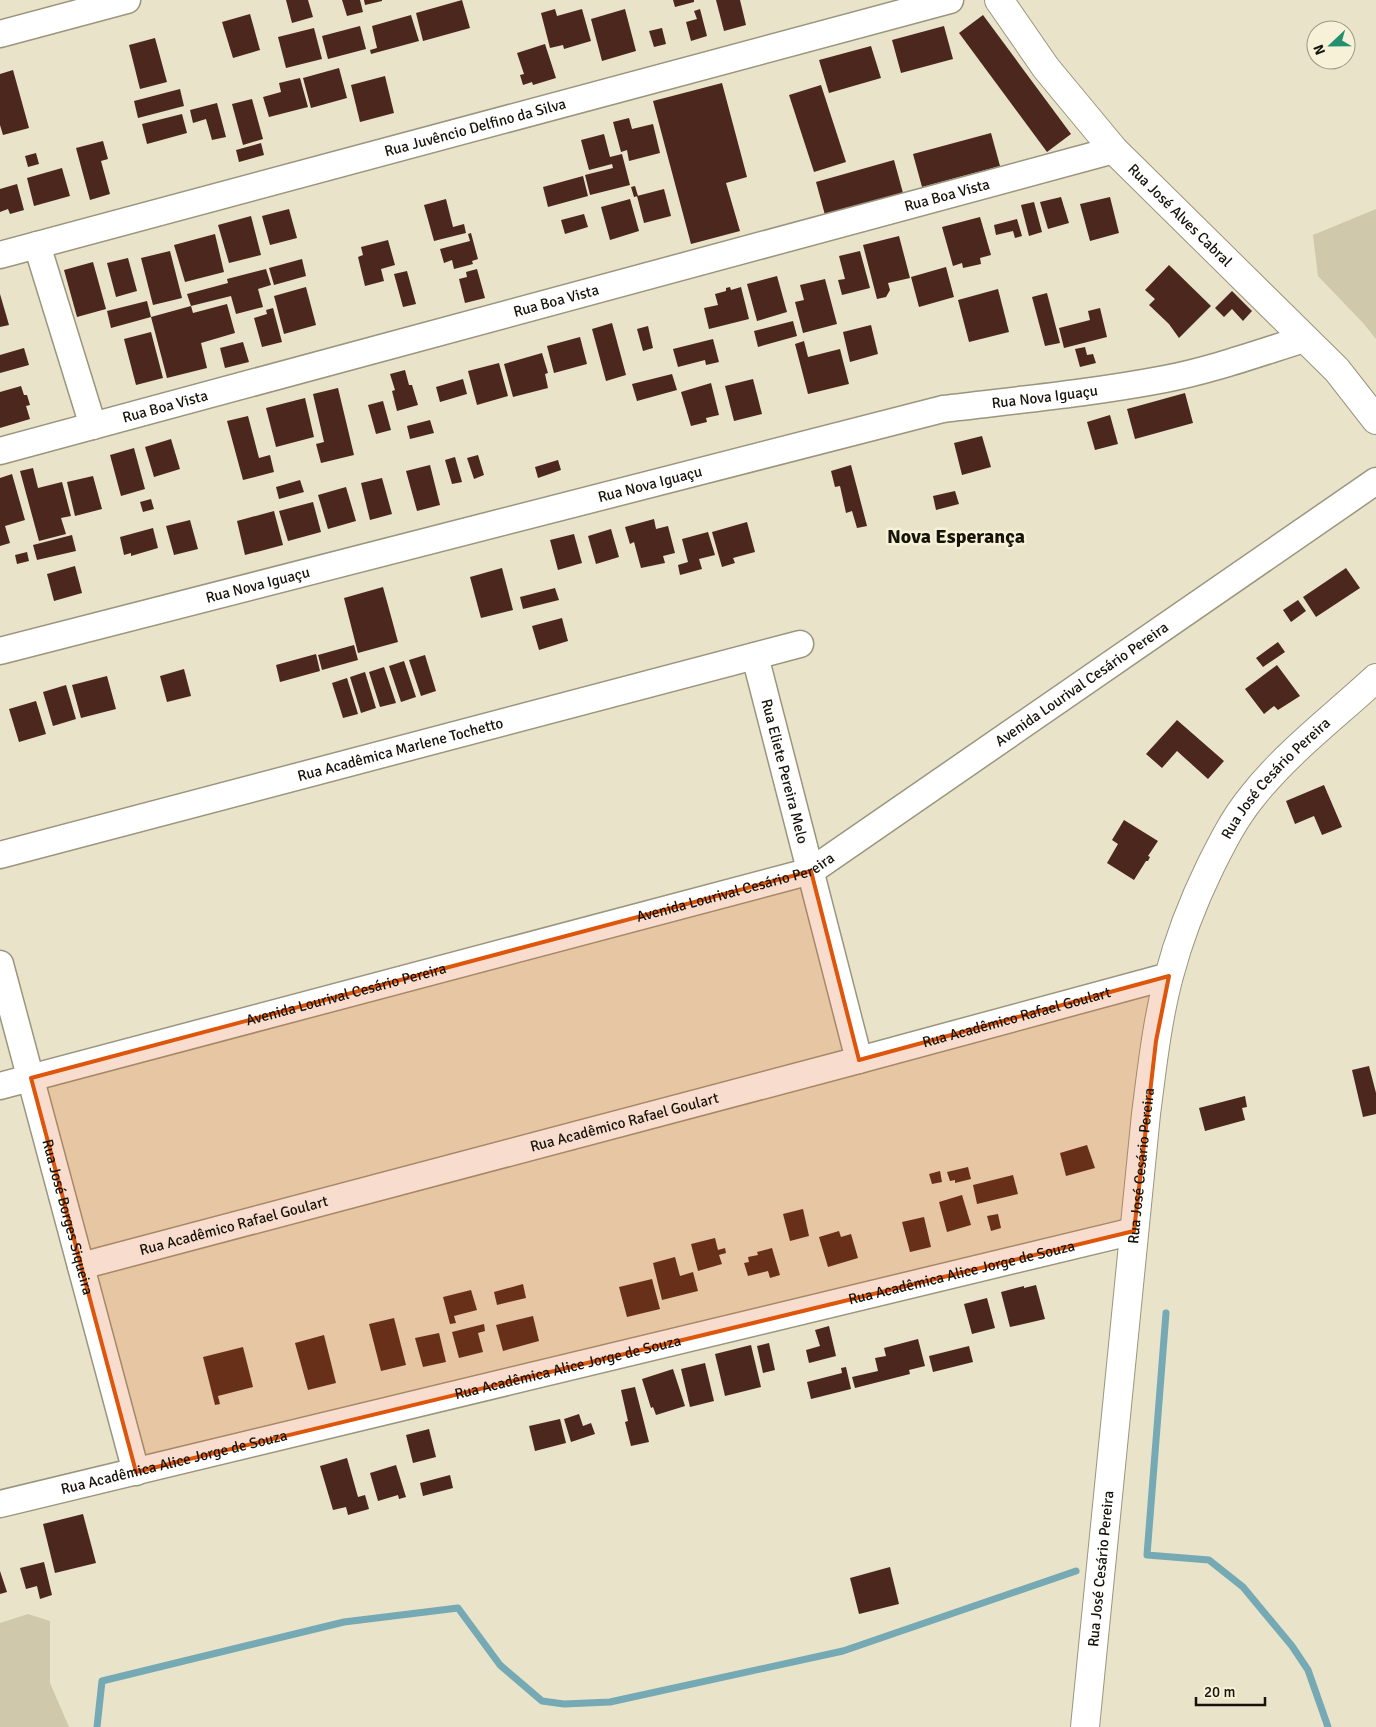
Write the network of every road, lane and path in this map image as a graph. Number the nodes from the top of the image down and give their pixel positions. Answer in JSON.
{"nodes":[{"id":1,"x":127,"y":0,"type":"edge"},
{"id":2,"x":950,"y":0,"type":"edge"},
{"id":3,"x":999,"y":0,"type":"edge"},
{"id":4,"x":0,"y":34,"type":"edge"},
{"id":5,"x":1114,"y":150,"type":"junction"},
{"id":6,"x":37,"y":245,"type":"junction"},
{"id":7,"x":0,"y":255,"type":"edge"},
{"id":8,"x":1304,"y":339,"type":"junction"},
{"id":9,"x":1376,"y":420,"type":"edge"},
{"id":10,"x":93,"y":426,"type":"junction"},
{"id":11,"x":0,"y":451,"type":"edge"},
{"id":12,"x":1376,"y":481,"type":"edge"},
{"id":13,"x":800,"y":644,"type":"dead end"},
{"id":14,"x":0,"y":651,"type":"edge"},
{"id":15,"x":755,"y":656,"type":"junction"},
{"id":16,"x":1376,"y":678,"type":"edge"},
{"id":17,"x":0,"y":855,"type":"edge"},
{"id":18,"x":811,"y":872,"type":"junction"},
{"id":19,"x":0,"y":964,"type":"edge"},
{"id":20,"x":1169,"y":976,"type":"junction"},
{"id":21,"x":859,"y":1060,"type":"junction"},
{"id":22,"x":31,"y":1078,"type":"junction"},
{"id":23,"x":0,"y":1086,"type":"edge"},
{"id":24,"x":1134,"y":1231,"type":"junction"},
{"id":25,"x":81,"y":1266,"type":"junction"},
{"id":26,"x":136,"y":1472,"type":"junction"},
{"id":27,"x":0,"y":1504,"type":"edge"},
{"id":28,"x":1085,"y":1727,"type":"edge"}],
"edges":[{"from":1,"to":4,"type":"street"},
{"from":2,"to":6,"type":"street","name":"Rua Juvêncio Delfino da Silva"},
{"from":3,"to":5,"type":"street","name":"Rua José Alves Cabral"},
{"from":5,"to":8,"type":"street","name":"Rua José Alves Cabral"},
{"from":5,"to":10,"type":"street","name":"Rua Boa Vista"},
{"from":6,"to":7,"type":"street","name":"Rua Juvêncio Delfino da Silva"},
{"from":6,"to":10,"type":"street"},
{"from":8,"to":9,"type":"street","name":"Rua José Alves Cabral"},
{"from":8,"to":14,"type":"street","name":"Rua Nova Iguaçu"},
{"from":10,"to":11,"type":"street","name":"Rua Boa Vista"},
{"from":12,"to":18,"type":"street","name":"Avenida Lourival Cesário Pereira"},
{"from":13,"to":15,"type":"street","name":"Rua Acadêmica Marlene Tochetto"},
{"from":15,"to":17,"type":"street","name":"Rua Acadêmica Marlene Tochetto"},
{"from":15,"to":18,"type":"street","name":"Rua Eliete Pereira Melo"},
{"from":16,"to":20,"type":"street","name":"Rua José Cesário Pereira"},
{"from":18,"to":21,"type":"street","name":"Rua Eliete Pereira Melo"},
{"from":18,"to":22,"type":"street","name":"Avenida Lourival Cesário Pereira"},
{"from":19,"to":22,"type":"street","name":"Rua José Borges Siqueira"},
{"from":20,"to":21,"type":"street","name":"Rua Acadêmico Rafael Goulart"},
{"from":20,"to":24,"type":"street","name":"Rua José Cesário Pereira"},
{"from":21,"to":25,"type":"street","name":"Rua Acadêmico Rafael Goulart"},
{"from":22,"to":23,"type":"street","name":"Avenida Lourival Cesário Pereira"},
{"from":22,"to":25,"type":"street","name":"Rua José Borges Siqueira"},
{"from":24,"to":26,"type":"street","name":"Rua Acadêmica Alice Jorge de Souza"},
{"from":24,"to":28,"type":"street","name":"Rua José Cesário Pereira"},
{"from":25,"to":26,"type":"street","name":"Rua José Borges Siqueira"},
{"from":26,"to":27,"type":"street","name":"Rua Acadêmica Alice Jorge de Souza"}]}
